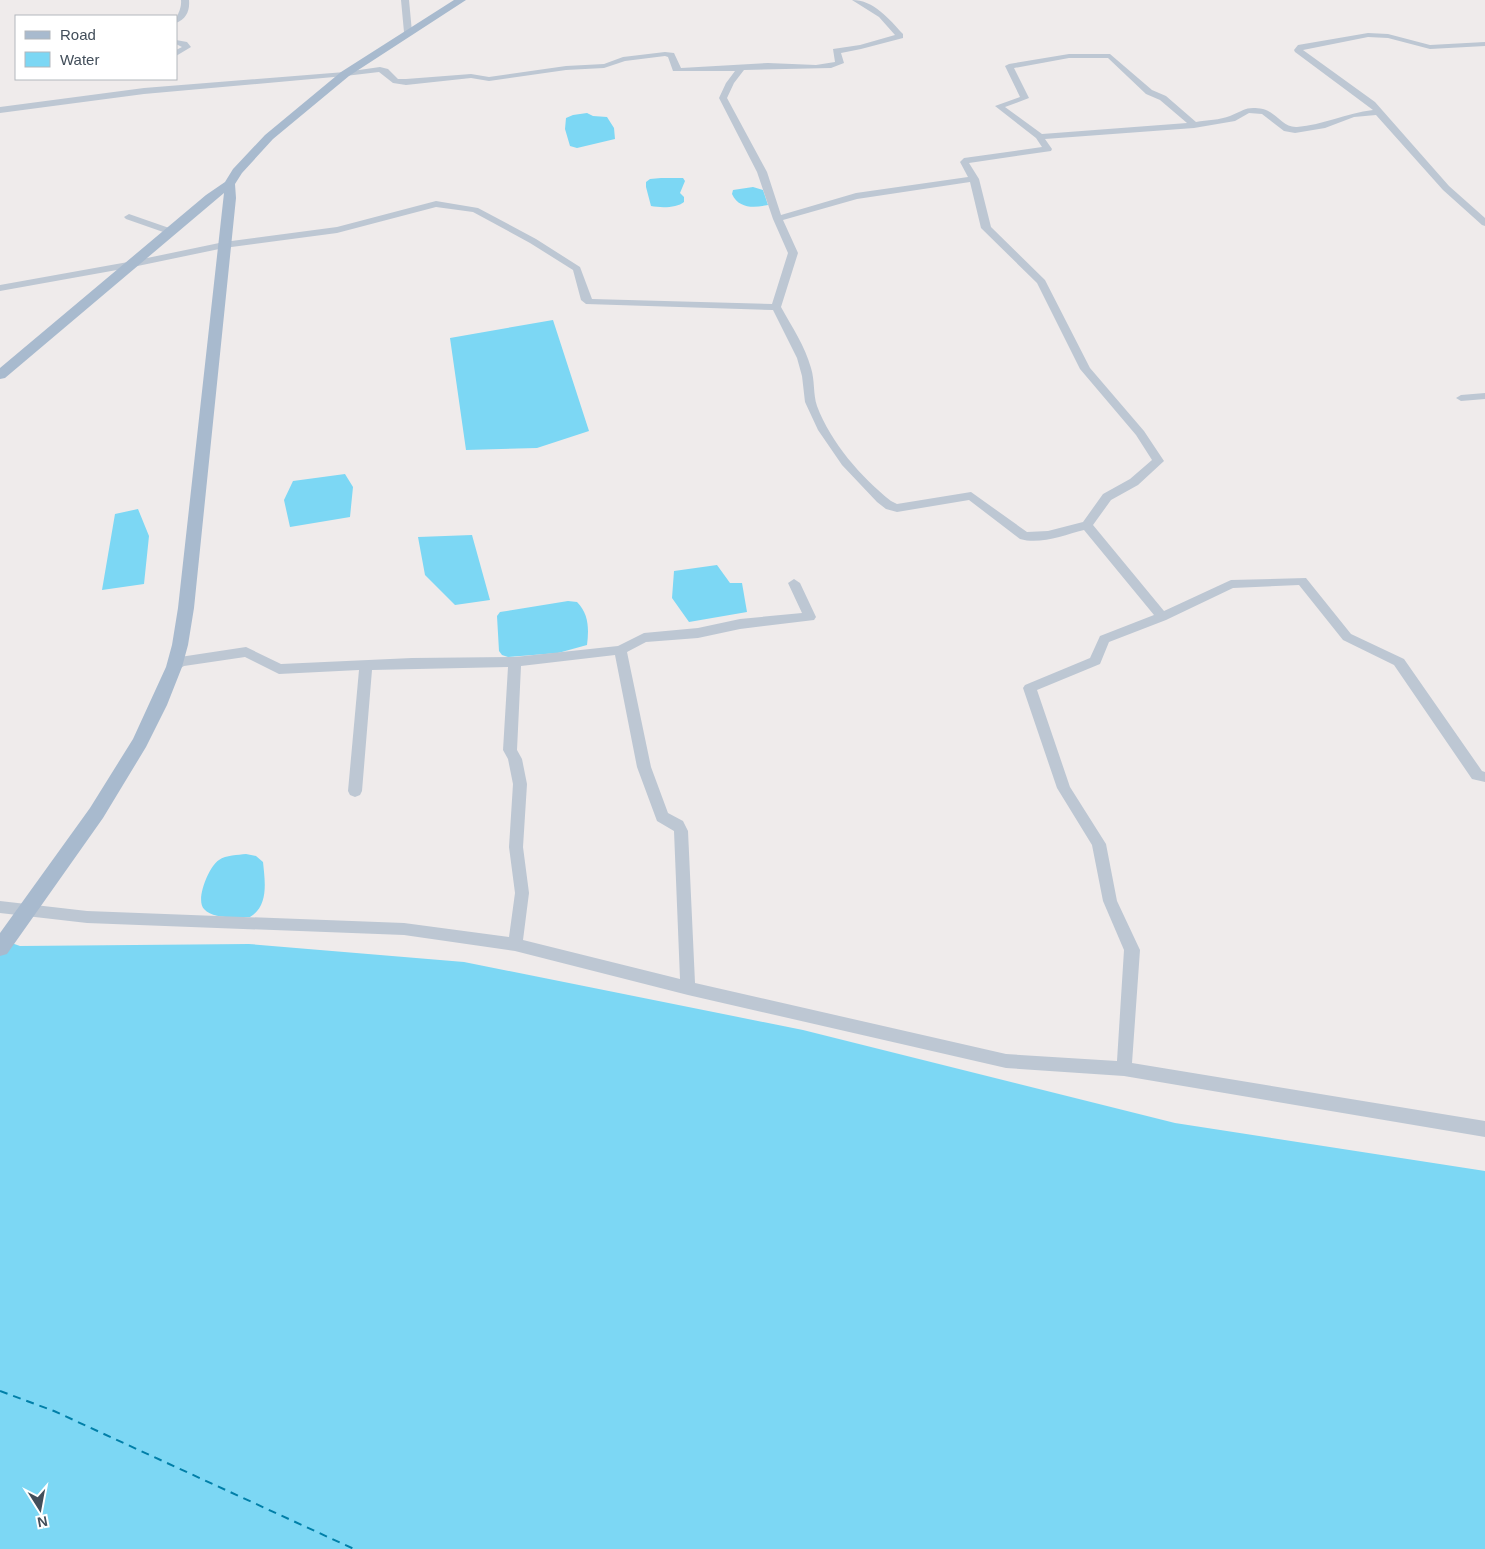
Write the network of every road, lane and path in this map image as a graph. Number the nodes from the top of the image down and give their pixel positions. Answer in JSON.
{"nodes":[{"id":1,"x":186,"y":0,"type":"edge"},
{"id":2,"x":405,"y":0,"type":"edge"},
{"id":3,"x":461,"y":0,"type":"edge"},
{"id":4,"x":856,"y":0,"type":"edge"},
{"id":5,"x":178,"y":19,"type":"edge"},
{"id":6,"x":408,"y":32,"type":"junction"},
{"id":7,"x":178,"y":42,"type":"edge"},
{"id":8,"x":1485,"y":44,"type":"edge"},
{"id":9,"x":178,"y":53,"type":"edge"},
{"id":10,"x":741,"y":68,"type":"junction"},
{"id":11,"x":345,"y":74,"type":"junction"},
{"id":12,"x":151,"y":80,"type":"edge"},
{"id":13,"x":144,"y":91,"type":"junction"},
{"id":14,"x":0,"y":110,"type":"edge"},
{"id":15,"x":1380,"y":112,"type":"junction"},
{"id":16,"x":1194,"y":125,"type":"junction"},
{"id":17,"x":1040,"y":137,"type":"junction"},
{"id":18,"x":974,"y":180,"type":"junction"},
{"id":19,"x":229,"y":184,"type":"junction"},
{"id":20,"x":129,"y":217,"type":"dead end"},
{"id":21,"x":778,"y":219,"type":"junction"},
{"id":22,"x":1485,"y":223,"type":"edge"},
{"id":23,"x":169,"y":231,"type":"junction"},
{"id":24,"x":224,"y":245,"type":"junction"},
{"id":25,"x":128,"y":265,"type":"junction"},
{"id":26,"x":0,"y":288,"type":"edge"},
{"id":27,"x":776,"y":307,"type":"junction"},
{"id":28,"x":0,"y":375,"type":"edge"},
{"id":29,"x":1485,"y":396,"type":"edge"},
{"id":30,"x":1461,"y":398,"type":"dead end"},
{"id":31,"x":1087,"y":525,"type":"junction"},
{"id":32,"x":794,"y":583,"type":"dead end"},
{"id":33,"x":1162,"y":617,"type":"junction"},
{"id":34,"x":620,"y":650,"type":"junction"},
{"id":35,"x":515,"y":662,"type":"junction"},
{"id":36,"x":366,"y":666,"type":"junction"},
{"id":37,"x":174,"y":667,"type":"junction"},
{"id":38,"x":1485,"y":777,"type":"edge"},
{"id":39,"x":355,"y":791,"type":"dead end"},
{"id":40,"x":0,"y":907,"type":"edge"},
{"id":41,"x":515,"y":944,"type":"junction"},
{"id":42,"x":0,"y":948,"type":"edge"},
{"id":43,"x":688,"y":988,"type":"junction"},
{"id":44,"x":1124,"y":1069,"type":"junction"},
{"id":45,"x":1485,"y":1129,"type":"edge"}],
"edges":[{"from":1,"to":5,"type":"street"},
{"from":2,"to":6,"type":"street"},
{"from":3,"to":6,"type":"main road"},
{"from":4,"to":10,"type":"street"},
{"from":6,"to":11,"type":"main road"},
{"from":7,"to":9,"type":"street"},
{"from":8,"to":15,"type":"street"},
{"from":10,"to":11,"type":"street"},
{"from":10,"to":21,"type":"street"},
{"from":11,"to":13,"type":"street"},
{"from":11,"to":19,"type":"main road"},
{"from":12,"to":13,"type":"street"},
{"from":13,"to":14,"type":"street"},
{"from":15,"to":16,"type":"street"},
{"from":15,"to":22,"type":"street"},
{"from":16,"to":17,"type":"street"},
{"from":16,"to":17,"type":"street"},
{"from":17,"to":18,"type":"street"},
{"from":18,"to":21,"type":"street"},
{"from":18,"to":31,"type":"street"},
{"from":19,"to":23,"type":"main road"},
{"from":19,"to":24,"type":"main road"},
{"from":20,"to":23,"type":"street"},
{"from":21,"to":27,"type":"street"},
{"from":23,"to":25,"type":"main road"},
{"from":24,"to":25,"type":"street"},
{"from":24,"to":27,"type":"street"},
{"from":24,"to":37,"type":"main road"},
{"from":25,"to":26,"type":"street"},
{"from":25,"to":28,"type":"main road"},
{"from":27,"to":31,"type":"street"},
{"from":29,"to":30,"type":"street"},
{"from":31,"to":33,"type":"street"},
{"from":32,"to":34,"type":"street"},
{"from":33,"to":38,"type":"street"},
{"from":33,"to":44,"type":"street"},
{"from":34,"to":35,"type":"street"},
{"from":34,"to":43,"type":"street"},
{"from":35,"to":36,"type":"street"},
{"from":35,"to":41,"type":"street"},
{"from":36,"to":37,"type":"street"},
{"from":36,"to":39,"type":"street"},
{"from":37,"to":42,"type":"main road"},
{"from":40,"to":41,"type":"street"},
{"from":41,"to":43,"type":"street"},
{"from":43,"to":44,"type":"street"},
{"from":44,"to":45,"type":"street"}]}
